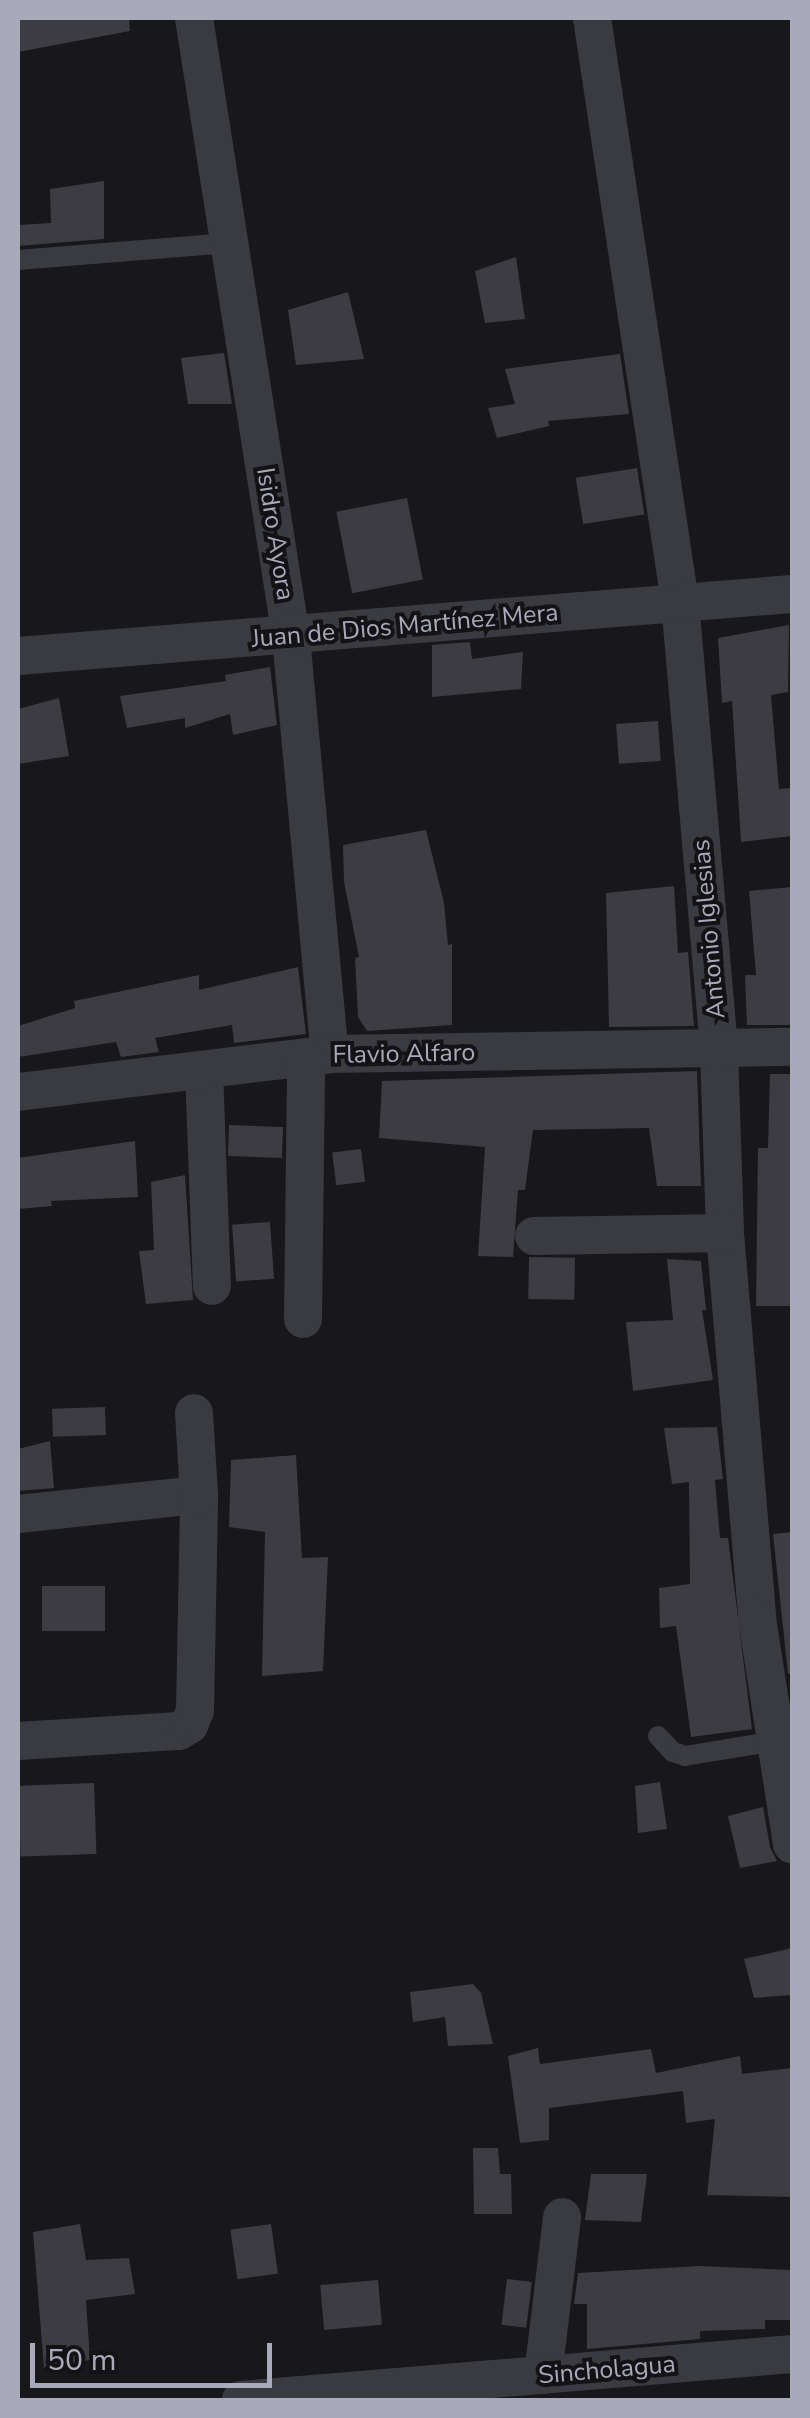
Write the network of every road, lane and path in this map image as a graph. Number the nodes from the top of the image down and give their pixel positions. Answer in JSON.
{"nodes":[{"id":1,"x":194,"y":18,"type":"edge"},
{"id":2,"x":592,"y":18,"type":"edge"},
{"id":3,"x":231,"y":243,"type":"junction"},
{"id":4,"x":18,"y":260,"type":"edge"},
{"id":5,"x":792,"y":594,"type":"edge"},
{"id":6,"x":680,"y":602,"type":"junction"},
{"id":7,"x":291,"y":637,"type":"junction"},
{"id":8,"x":18,"y":656,"type":"edge"},
{"id":9,"x":792,"y":1046,"type":"edge"},
{"id":10,"x":719,"y":1050,"type":"junction"},
{"id":11,"x":318,"y":1056,"type":"junction"},
{"id":12,"x":204,"y":1070,"type":"junction"},
{"id":13,"x":18,"y":1092,"type":"edge"},
{"id":14,"x":725,"y":1233,"type":"junction"},
{"id":15,"x":534,"y":1236,"type":"dead end"},
{"id":16,"x":212,"y":1286,"type":"dead end"},
{"id":17,"x":303,"y":1319,"type":"dead end"},
{"id":18,"x":194,"y":1413,"type":"dead end"},
{"id":19,"x":199,"y":1495,"type":"junction"},
{"id":20,"x":18,"y":1514,"type":"edge"},
{"id":21,"x":658,"y":1736,"type":"dead end"},
{"id":22,"x":18,"y":1741,"type":"edge"},
{"id":23,"x":776,"y":1741,"type":"junction"},
{"id":24,"x":792,"y":1844,"type":"edge"},
{"id":25,"x":562,"y":2217,"type":"dead end"},
{"id":26,"x":792,"y":2354,"type":"edge"},
{"id":27,"x":543,"y":2376,"type":"junction"},
{"id":28,"x":241,"y":2400,"type":"edge"}],
"edges":[{"from":1,"to":3,"type":"street","name":"Isidro Ayora"},
{"from":2,"to":6,"type":"street","name":"Antonio Iglesias"},
{"from":3,"to":4,"type":"lane"},
{"from":3,"to":7,"type":"street","name":"Isidro Ayora"},
{"from":5,"to":6,"type":"street","name":"Juan de Dios Martínez Mera"},
{"from":6,"to":7,"type":"street","name":"Juan de Dios Martínez Mera"},
{"from":6,"to":10,"type":"street","name":"Antonio Iglesias"},
{"from":7,"to":8,"type":"street","name":"Juan de Dios Martínez Mera"},
{"from":7,"to":11,"type":"street","name":"Isidro Ayora"},
{"from":9,"to":10,"type":"street","name":"Flavio Alfaro"},
{"from":10,"to":11,"type":"street","name":"Flavio Alfaro"},
{"from":10,"to":14,"type":"street","name":"Antonio Iglesias"},
{"from":11,"to":12,"type":"street","name":"Flavio Alfaro"},
{"from":11,"to":17,"type":"street","name":"Isidro Ayora"},
{"from":12,"to":13,"type":"street","name":"Flavio Alfaro"},
{"from":12,"to":16,"type":"street"},
{"from":14,"to":15,"type":"street"},
{"from":14,"to":23,"type":"street","name":"Antonio Iglesias"},
{"from":18,"to":19,"type":"street"},
{"from":19,"to":20,"type":"street"},
{"from":19,"to":22,"type":"street"},
{"from":21,"to":23,"type":"lane"},
{"from":23,"to":24,"type":"street","name":"Antonio Iglesias"},
{"from":25,"to":27,"type":"street"},
{"from":26,"to":27,"type":"street","name":"Sincholagua"},
{"from":27,"to":28,"type":"street","name":"Sincholagua"}]}
